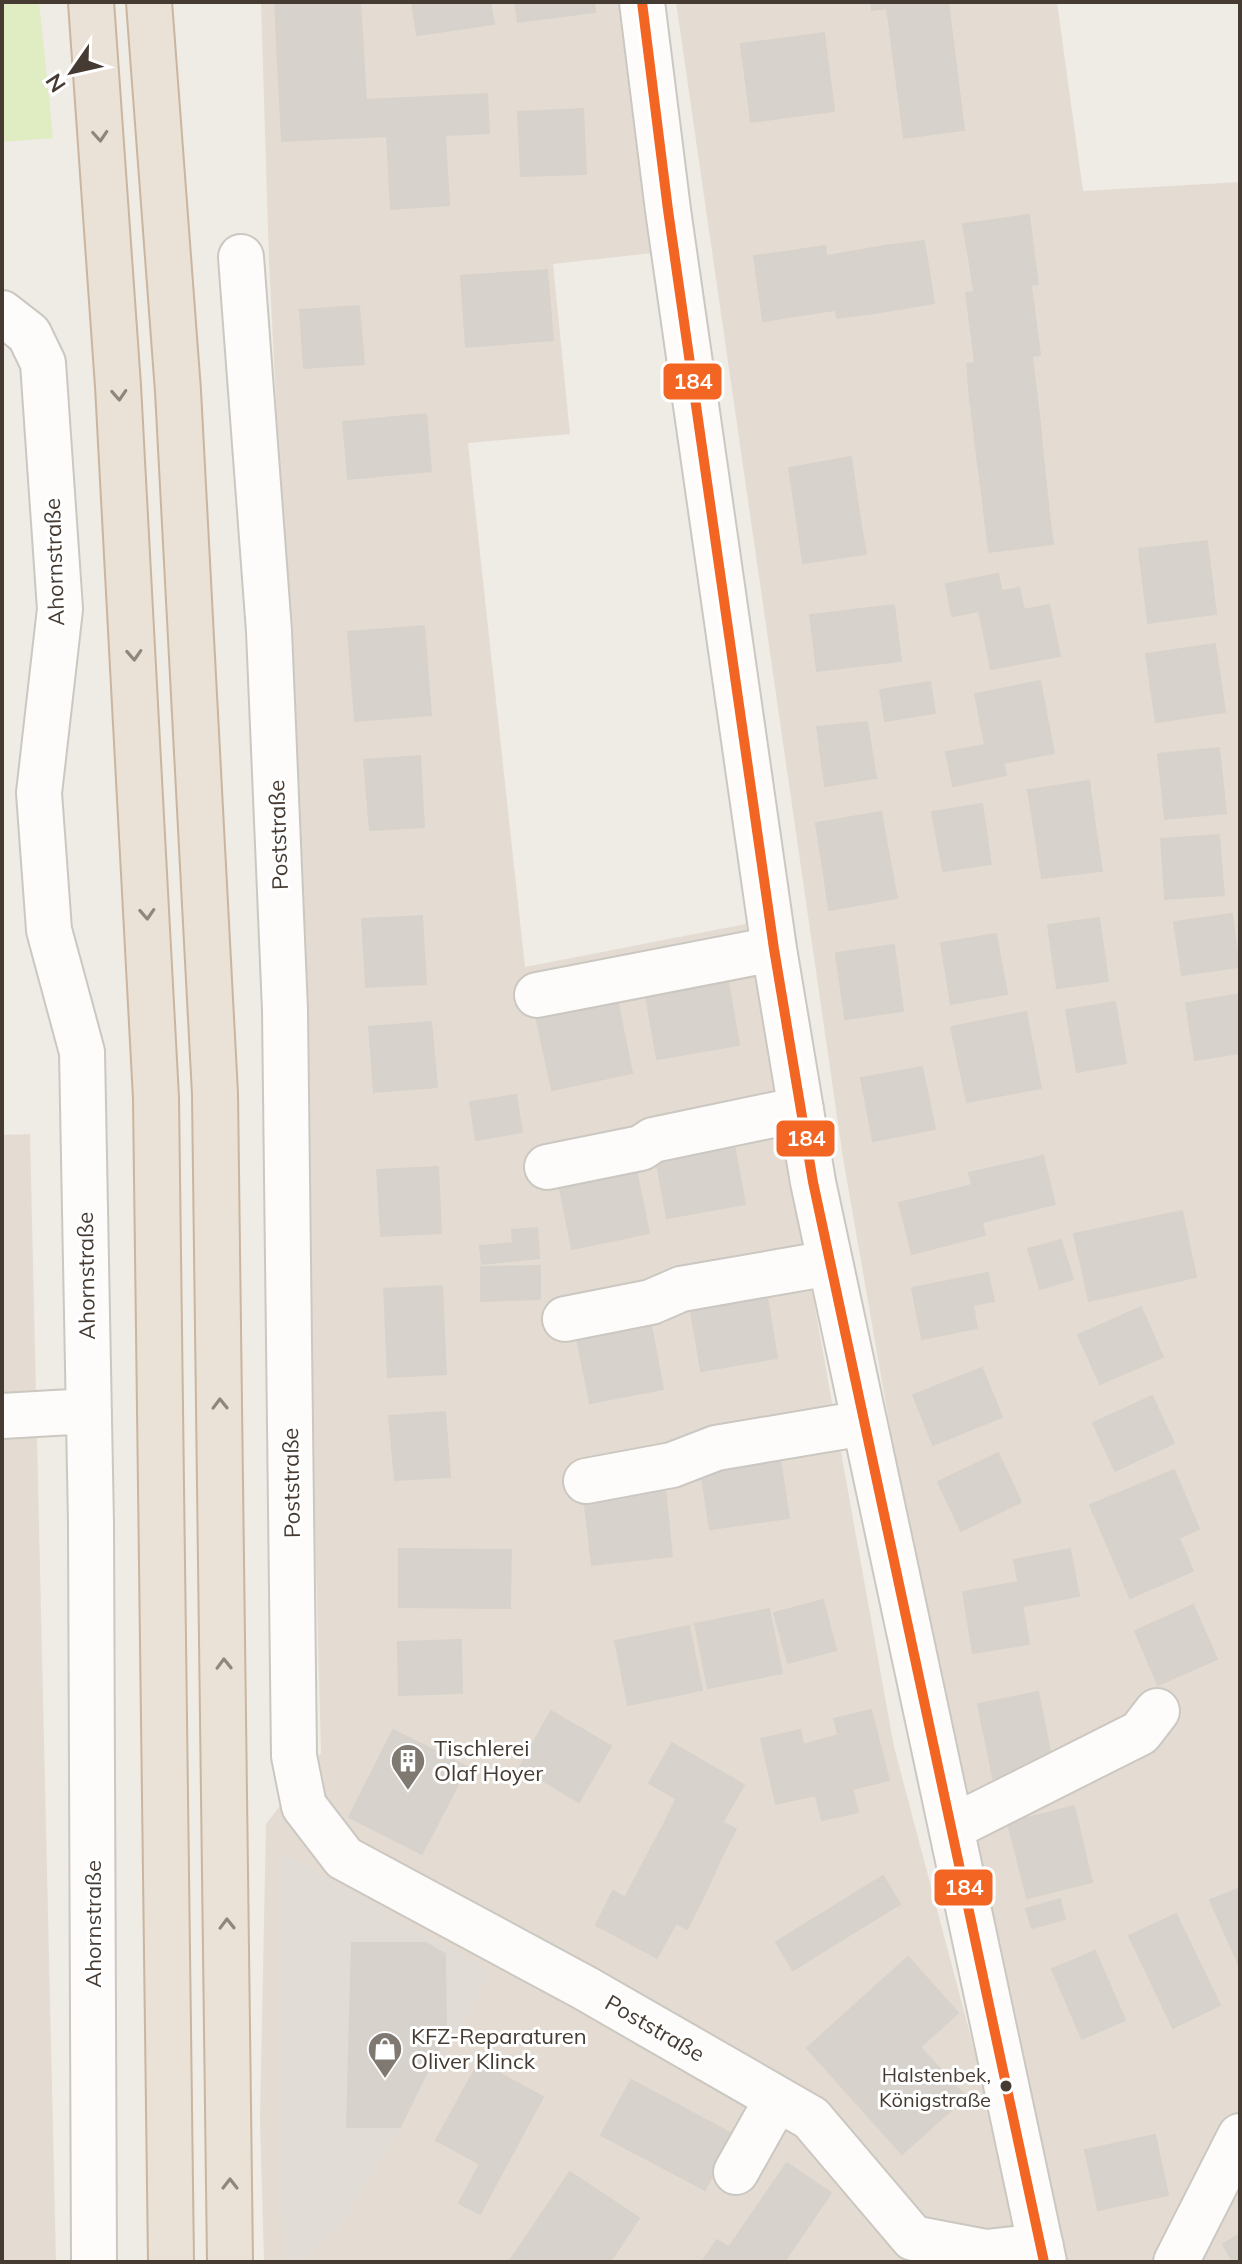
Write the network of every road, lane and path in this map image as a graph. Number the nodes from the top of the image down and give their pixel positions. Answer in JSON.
{"nodes":[{"id":1,"x":91,"y":2,"type":"edge"},
{"id":2,"x":149,"y":2,"type":"edge"},
{"id":3,"x":642,"y":2,"type":"edge"},
{"id":4,"x":241,"y":257,"type":"dead end"},
{"id":5,"x":2,"y":313,"type":"edge"},
{"id":6,"x":774,"y":949,"type":"junction"},
{"id":7,"x":537,"y":995,"type":"dead end"},
{"id":8,"x":801,"y":1109,"type":"junction"},
{"id":9,"x":547,"y":1167,"type":"dead end"},
{"id":10,"x":830,"y":1263,"type":"junction"},
{"id":11,"x":565,"y":1319,"type":"dead end"},
{"id":12,"x":89,"y":1411,"type":"junction"},
{"id":13,"x":2,"y":1416,"type":"edge"},
{"id":14,"x":864,"y":1423,"type":"junction"},
{"id":15,"x":586,"y":1481,"type":"dead end"},
{"id":16,"x":1157,"y":1711,"type":"dead end"},
{"id":17,"x":951,"y":1828,"type":"junction"},
{"id":18,"x":777,"y":2099,"type":"junction"},
{"id":19,"x":1240,"y":2136,"type":"edge"},
{"id":20,"x":736,"y":2172,"type":"dead end"},
{"id":21,"x":1042,"y":2254,"type":"edge"},
{"id":22,"x":94,"y":2262,"type":"edge"},
{"id":23,"x":171,"y":2262,"type":"edge"},
{"id":24,"x":230,"y":2262,"type":"edge"},
{"id":25,"x":1176,"y":2262,"type":"edge"}],
"edges":[{"from":1,"to":23,"type":"highway","one_way":true},
{"from":24,"to":2,"type":"highway","one_way":true},
{"from":3,"to":6,"type":"street"},
{"from":4,"to":18,"type":"street","name":"Poststraße"},
{"from":5,"to":12,"type":"street","name":"Ahornstraße"},
{"from":6,"to":7,"type":"street"},
{"from":6,"to":8,"type":"street"},
{"from":8,"to":9,"type":"street"},
{"from":8,"to":10,"type":"street"},
{"from":10,"to":11,"type":"street"},
{"from":10,"to":14,"type":"street"},
{"from":12,"to":13,"type":"street"},
{"from":12,"to":22,"type":"street","name":"Ahornstraße"},
{"from":14,"to":15,"type":"street"},
{"from":14,"to":17,"type":"street"},
{"from":16,"to":17,"type":"street"},
{"from":17,"to":21,"type":"street"},
{"from":18,"to":20,"type":"street"},
{"from":18,"to":21,"type":"street","name":"Poststraße"},
{"from":19,"to":25,"type":"street"}]}
